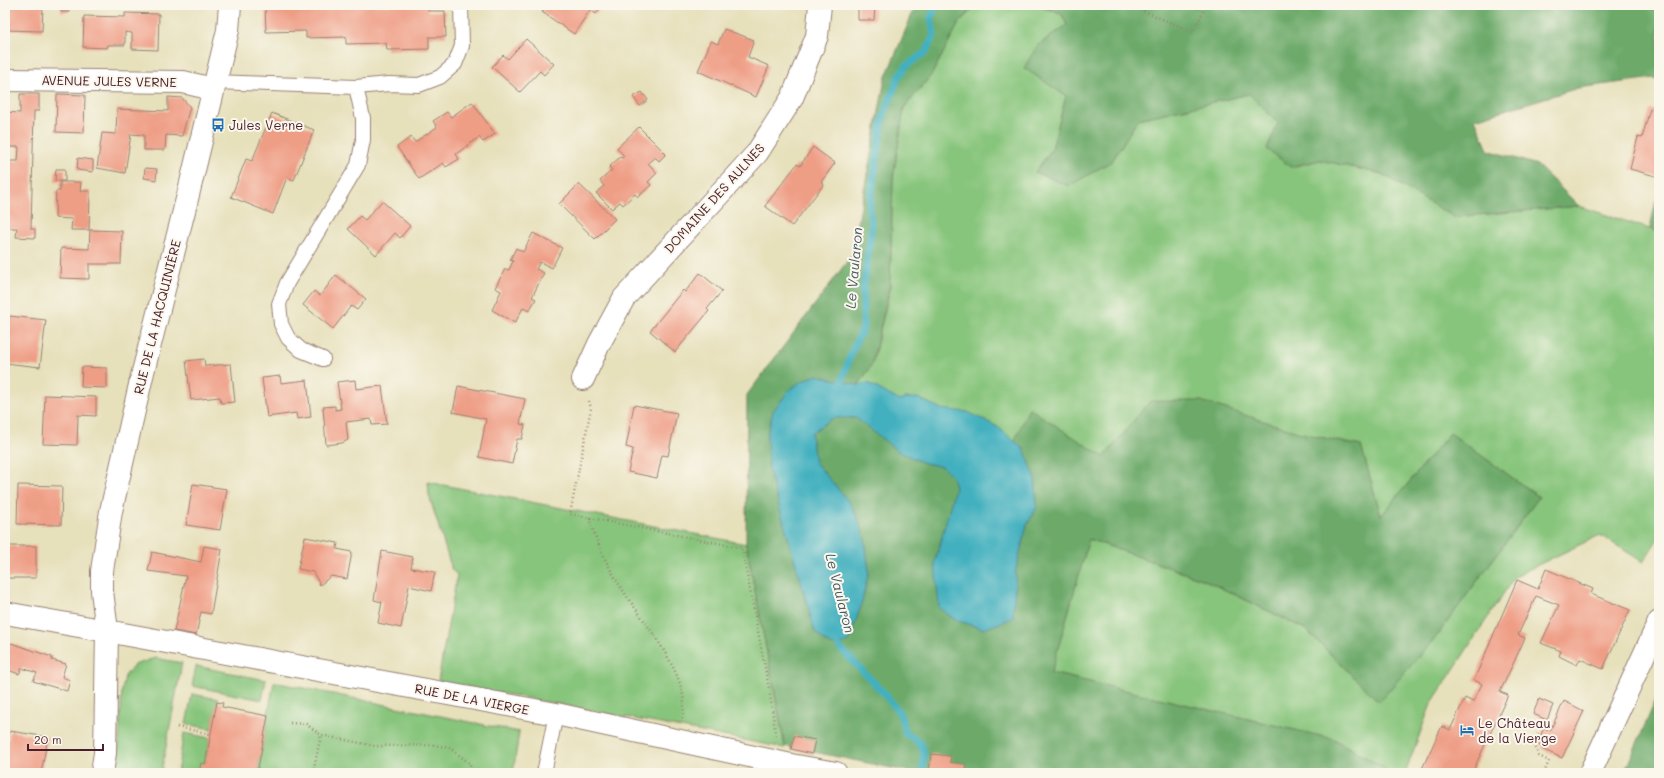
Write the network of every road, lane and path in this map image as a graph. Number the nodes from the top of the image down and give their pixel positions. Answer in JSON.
{"nodes":[{"id":1,"x":230,"y":5,"type":"edge"},
{"id":2,"x":461,"y":5,"type":"edge"},
{"id":3,"x":820,"y":5,"type":"edge"},
{"id":4,"x":1129,"y":5,"type":"edge"},
{"id":5,"x":1208,"y":5,"type":"edge"},
{"id":6,"x":5,"y":80,"type":"edge"},
{"id":7,"x":214,"y":85,"type":"junction"},
{"id":8,"x":356,"y":87,"type":"junction"},
{"id":9,"x":323,"y":359,"type":"dead end"},
{"id":10,"x":584,"y":379,"type":"joint"},
{"id":11,"x":589,"y":518,"type":"junction"},
{"id":12,"x":5,"y":613,"type":"edge"},
{"id":13,"x":107,"y":631,"type":"junction"},
{"id":14,"x":1657,"y":633,"type":"edge"},
{"id":15,"x":556,"y":714,"type":"junction"},
{"id":16,"x":682,"y":720,"type":"dead end"},
{"id":17,"x":290,"y":723,"type":"dead end"},
{"id":18,"x":177,"y":727,"type":"dead end"},
{"id":19,"x":1538,"y":733,"type":"dead end"},
{"id":20,"x":211,"y":734,"type":"dead end"},
{"id":21,"x":321,"y":735,"type":"junction"},
{"id":22,"x":776,"y":762,"type":"junction"},
{"id":23,"x":102,"y":773,"type":"edge"},
{"id":24,"x":313,"y":773,"type":"edge"},
{"id":25,"x":473,"y":773,"type":"edge"},
{"id":26,"x":544,"y":773,"type":"edge"},
{"id":27,"x":836,"y":773,"type":"edge"},
{"id":28,"x":1544,"y":773,"type":"edge"},
{"id":29,"x":1590,"y":773,"type":"edge"}],
"edges":[{"from":1,"to":7,"type":"street","name":"RUE DE LA HACQUINIÈRE"},
{"from":2,"to":8,"type":"lane"},
{"from":3,"to":10,"type":"street","name":"DOMAINE DES AULNES"},
{"from":4,"to":5,"type":"path"},
{"from":6,"to":7,"type":"street","name":"AVENUE JULES VERNE"},
{"from":7,"to":8,"type":"lane"},
{"from":7,"to":13,"type":"street","name":"RUE DE LA HACQUINIÈRE"},
{"from":8,"to":9,"type":"lane"},
{"from":10,"to":11,"type":"path"},
{"from":11,"to":16,"type":"path"},
{"from":11,"to":22,"type":"path"},
{"from":12,"to":13,"type":"street","name":"RUE DE LA VIERGE"},
{"from":13,"to":15,"type":"street","name":"RUE DE LA VIERGE"},
{"from":13,"to":23,"type":"street","name":"RUE DE LA HACQUINIÈRE"},
{"from":14,"to":29,"type":"street"},
{"from":15,"to":22,"type":"street","name":"RUE DE LA VIERGE"},
{"from":15,"to":26,"type":"lane"},
{"from":17,"to":21,"type":"path"},
{"from":18,"to":20,"type":"path"},
{"from":19,"to":28,"type":"path"},
{"from":21,"to":24,"type":"path"},
{"from":21,"to":25,"type":"path"},
{"from":22,"to":27,"type":"street","name":"RUE DE LA VIERGE"}]}
